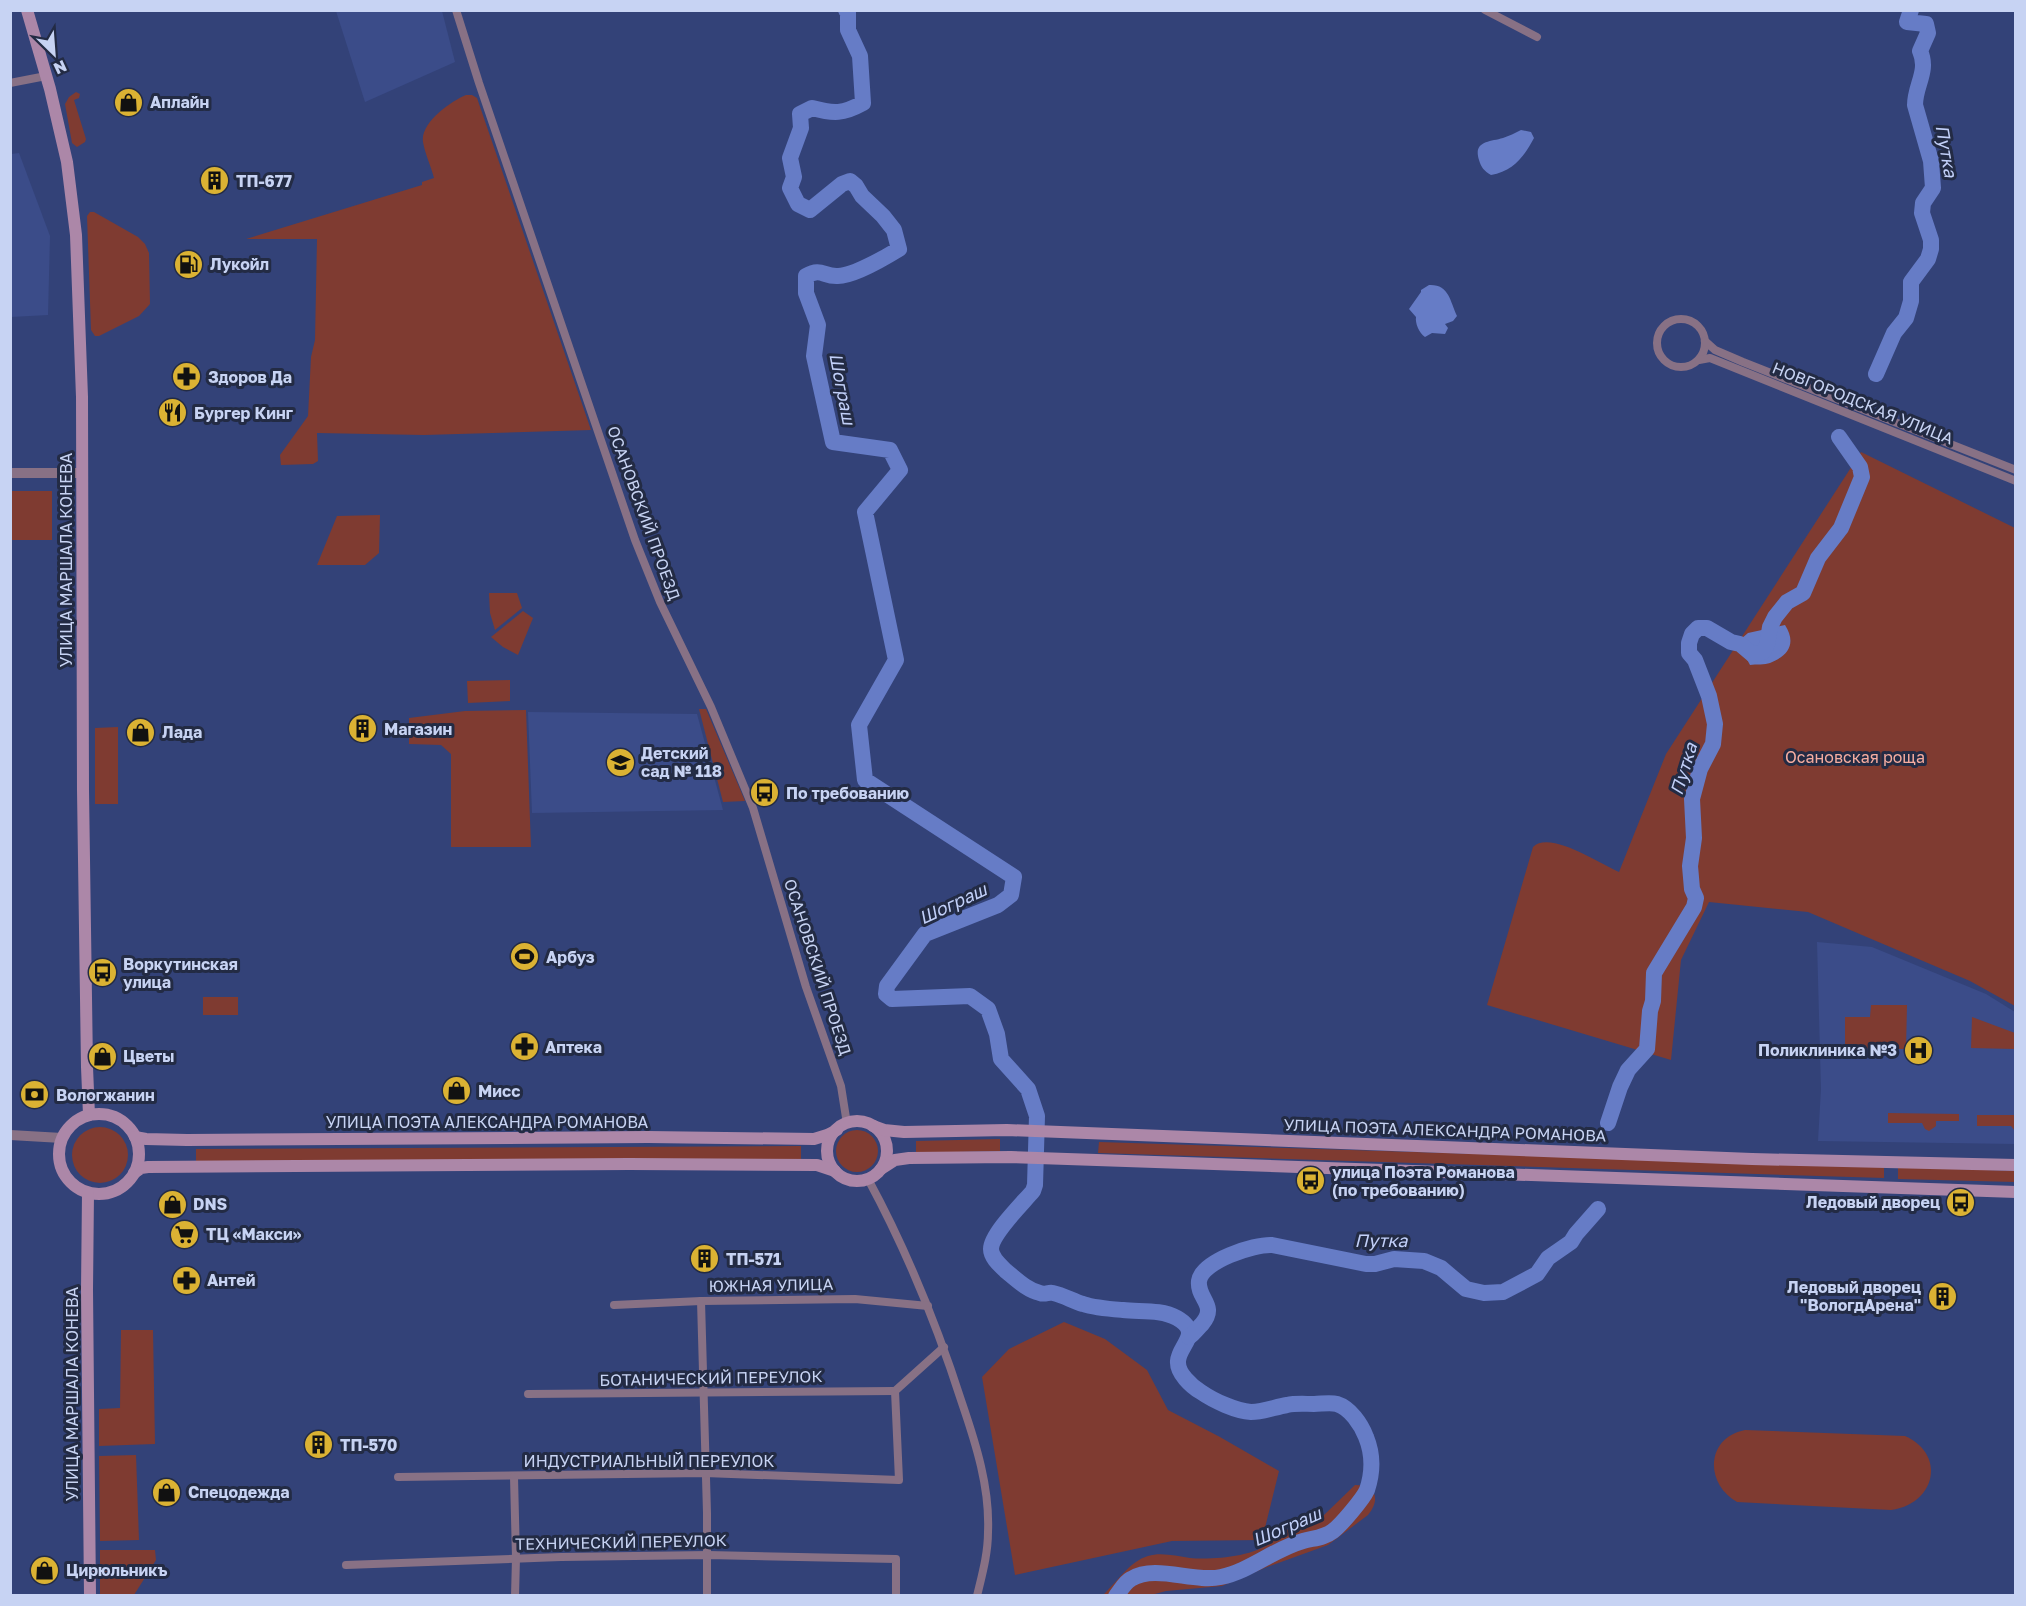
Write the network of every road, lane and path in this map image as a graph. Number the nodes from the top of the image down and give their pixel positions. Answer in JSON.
{"nodes":[{"id":1,"x":27,"y":10,"type":"edge"},
{"id":2,"x":456,"y":10,"type":"edge"},
{"id":3,"x":1485,"y":10,"type":"edge"},
{"id":4,"x":1537,"y":37,"type":"dead end"},
{"id":5,"x":46,"y":76,"type":"junction"},
{"id":6,"x":10,"y":83,"type":"edge"},
{"id":7,"x":1706,"y":341,"type":"junction"},
{"id":8,"x":1699,"y":360,"type":"junction"},
{"id":9,"x":2016,"y":470,"type":"edge"},
{"id":10,"x":83,"y":473,"type":"junction"},
{"id":11,"x":10,"y":474,"type":"edge"},
{"id":12,"x":2016,"y":481,"type":"edge"},
{"id":13,"x":89,"y":1115,"type":"junction"},
{"id":14,"x":873,"y":1126,"type":"junction"},
{"id":15,"x":842,"y":1127,"type":"junction"},
{"id":16,"x":10,"y":1135,"type":"edge"},
{"id":17,"x":135,"y":1137,"type":"junction"},
{"id":18,"x":62,"y":1138,"type":"junction"},
{"id":19,"x":2016,"y":1165,"type":"edge"},
{"id":20,"x":881,"y":1168,"type":"junction"},
{"id":21,"x":835,"y":1171,"type":"junction"},
{"id":22,"x":134,"y":1173,"type":"junction"},
{"id":23,"x":868,"y":1179,"type":"junction"},
{"id":24,"x":88,"y":1192,"type":"junction"},
{"id":25,"x":2016,"y":1192,"type":"edge"},
{"id":26,"x":701,"y":1301,"type":"junction"},
{"id":27,"x":614,"y":1305,"type":"dead end"},
{"id":28,"x":928,"y":1306,"type":"junction"},
{"id":29,"x":944,"y":1347,"type":"junction"},
{"id":30,"x":895,"y":1391,"type":"junction"},
{"id":31,"x":702,"y":1393,"type":"junction"},
{"id":32,"x":528,"y":1394,"type":"dead end"},
{"id":33,"x":705,"y":1473,"type":"junction"},
{"id":34,"x":399,"y":1477,"type":"dead end"},
{"id":35,"x":514,"y":1477,"type":"junction"},
{"id":36,"x":708,"y":1555,"type":"junction"},
{"id":37,"x":516,"y":1558,"type":"junction"},
{"id":38,"x":346,"y":1565,"type":"dead end"},
{"id":39,"x":90,"y":1596,"type":"edge"},
{"id":40,"x":515,"y":1596,"type":"edge"},
{"id":41,"x":707,"y":1596,"type":"edge"},
{"id":42,"x":896,"y":1596,"type":"edge"},
{"id":43,"x":977,"y":1596,"type":"edge"}],
"edges":[{"from":1,"to":5,"type":"main road","name":"УЛИЦА МАРШАЛА КОНЕВА"},
{"from":2,"to":15,"type":"street","name":"ОСАНОВСКИЙ ПРОЕЗД"},
{"from":3,"to":4,"type":"street"},
{"from":5,"to":6,"type":"street"},
{"from":5,"to":10,"type":"main road","name":"УЛИЦА МАРШАЛА КОНЕВА"},
{"from":7,"to":8,"type":"street"},
{"from":7,"to":8,"type":"street"},
{"from":7,"to":9,"type":"street","name":"НОВГОРОДСКАЯ УЛИЦА"},
{"from":8,"to":12,"type":"street","name":"НОВГОРОДСКАЯ УЛИЦА"},
{"from":10,"to":11,"type":"street"},
{"from":10,"to":13,"type":"main road","name":"УЛИЦА МАРШАЛА КОНЕВА"},
{"from":13,"to":17,"type":"main road"},
{"from":13,"to":18,"type":"main road"},
{"from":14,"to":15,"type":"main road"},
{"from":14,"to":19,"type":"main road","name":"УЛИЦА ПОЭТА АЛЕКСАНДРА РОМАНОВА"},
{"from":14,"to":20,"type":"main road"},
{"from":15,"to":17,"type":"main road","name":"УЛИЦА ПОЭТА АЛЕКСАНДРА РОМАНОВА"},
{"from":15,"to":21,"type":"main road"},
{"from":16,"to":18,"type":"street"},
{"from":17,"to":22,"type":"main road"},
{"from":18,"to":24,"type":"main road"},
{"from":20,"to":23,"type":"main road"},
{"from":20,"to":25,"type":"main road"},
{"from":21,"to":22,"type":"main road"},
{"from":21,"to":23,"type":"main road"},
{"from":22,"to":24,"type":"main road"},
{"from":23,"to":28,"type":"street"},
{"from":24,"to":39,"type":"main road","name":"УЛИЦА МАРШАЛА КОНЕВА"},
{"from":26,"to":27,"type":"street","name":"ЮЖНАЯ УЛИЦА"},
{"from":26,"to":28,"type":"street","name":"ЮЖНАЯ УЛИЦА"},
{"from":26,"to":31,"type":"street"},
{"from":28,"to":29,"type":"street"},
{"from":29,"to":30,"type":"street"},
{"from":29,"to":43,"type":"street"},
{"from":30,"to":31,"type":"street","name":"БОТАНИЧЕСКИЙ ПЕРЕУЛОК"},
{"from":30,"to":33,"type":"street","name":"ИНДУСТРИАЛЬНЫЙ ПЕРЕУЛОК"},
{"from":31,"to":32,"type":"street","name":"БОТАНИЧЕСКИЙ ПЕРЕУЛОК"},
{"from":31,"to":33,"type":"street"},
{"from":33,"to":35,"type":"street","name":"ИНДУСТРИАЛЬНЫЙ ПЕРЕУЛОК"},
{"from":33,"to":36,"type":"street"},
{"from":34,"to":35,"type":"street","name":"ИНДУСТРИАЛЬНЫЙ ПЕРЕУЛОК"},
{"from":35,"to":37,"type":"street"},
{"from":36,"to":37,"type":"street","name":"ТЕХНИЧЕСКИЙ ПЕРЕУЛОК"},
{"from":36,"to":41,"type":"street"},
{"from":36,"to":42,"type":"street","name":"ТЕХНИЧЕСКИЙ ПЕРЕУЛОК"},
{"from":37,"to":38,"type":"street","name":"ТЕХНИЧЕСКИЙ ПЕРЕУЛОК"},
{"from":37,"to":40,"type":"street"}]}
